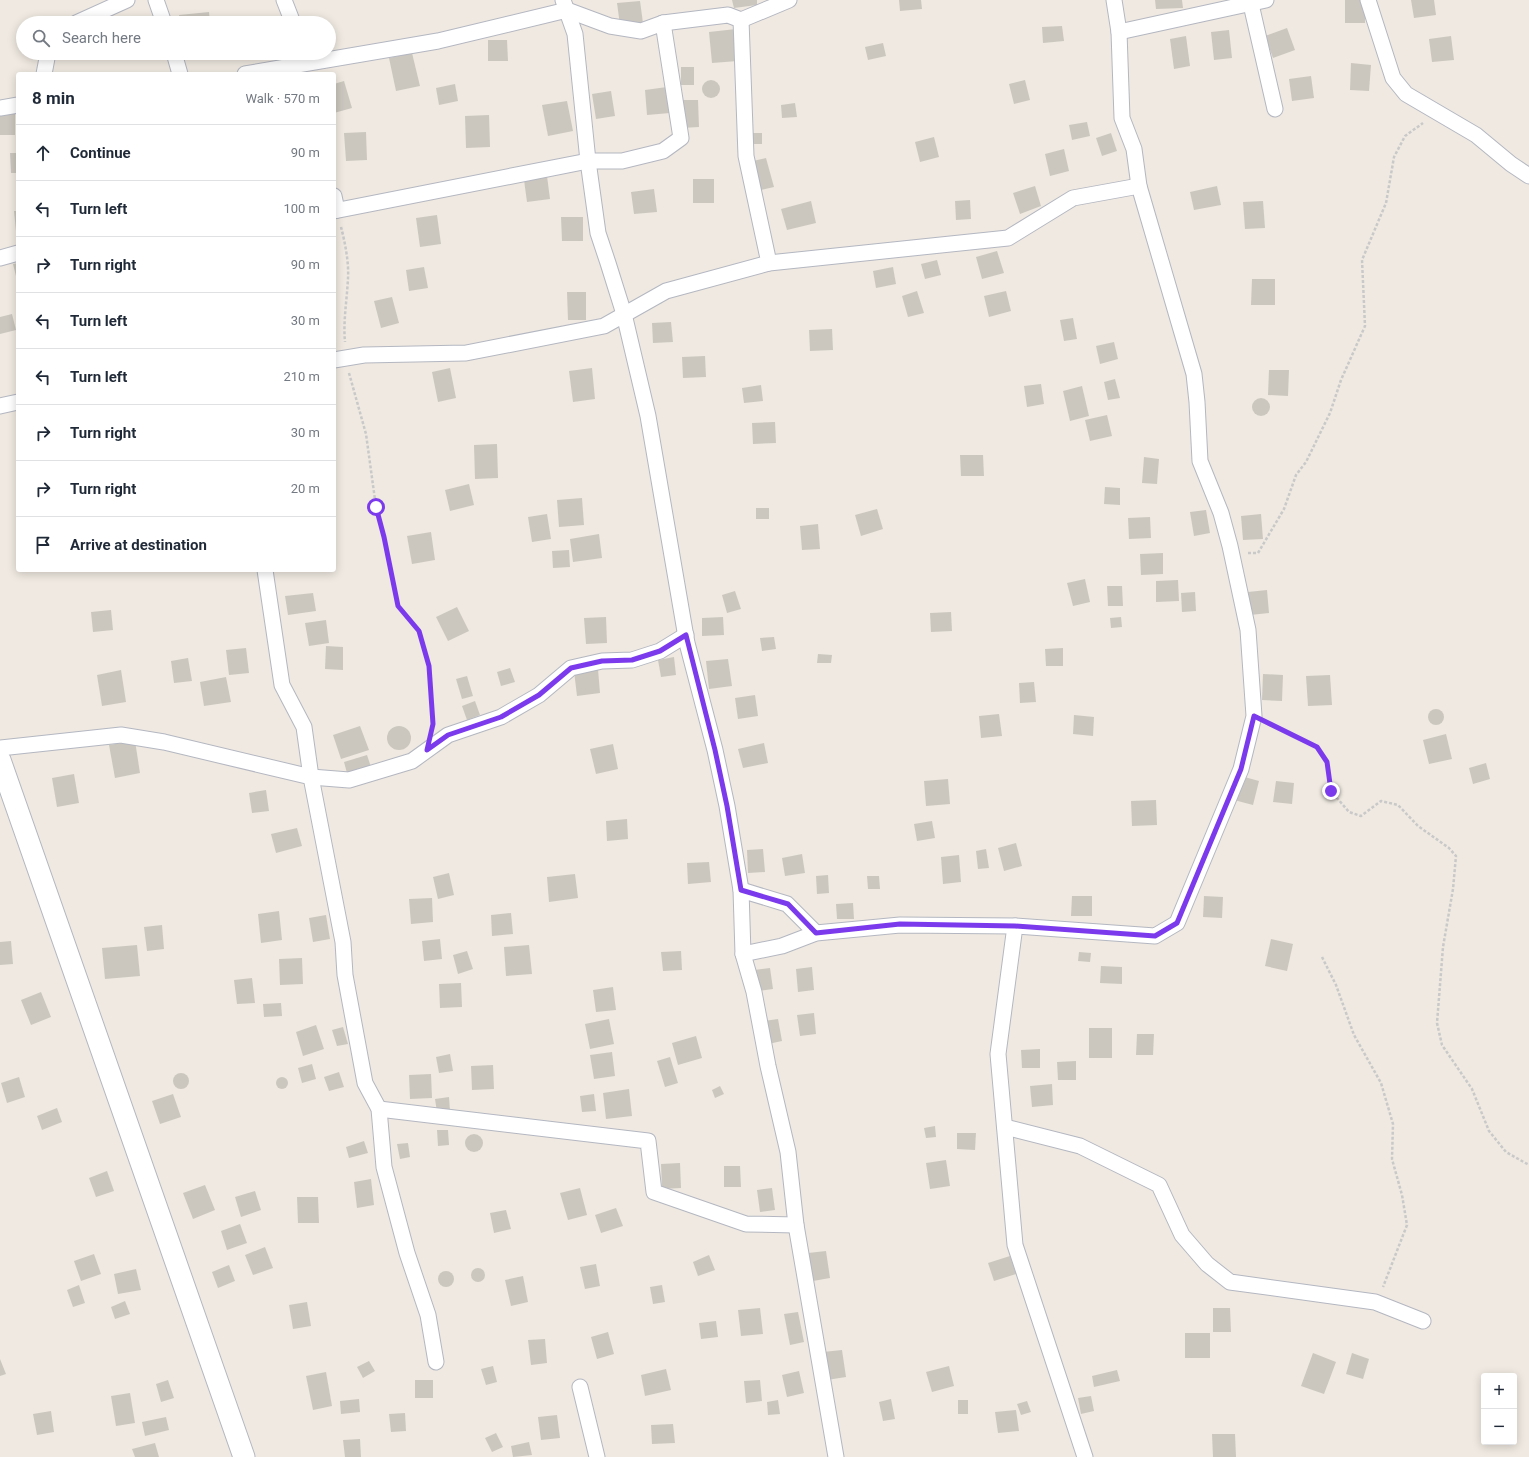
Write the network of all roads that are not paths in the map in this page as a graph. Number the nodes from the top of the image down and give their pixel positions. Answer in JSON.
{"nodes":[{"id":1,"x":127,"y":0,"type":"edge"},
{"id":2,"x":156,"y":0,"type":"edge"},
{"id":3,"x":284,"y":0,"type":"edge"},
{"id":4,"x":789,"y":0,"type":"edge"},
{"id":5,"x":1114,"y":0,"type":"edge"},
{"id":6,"x":1266,"y":0,"type":"edge"},
{"id":7,"x":1368,"y":0,"type":"edge"},
{"id":8,"x":1251,"y":2,"type":"edge"},
{"id":9,"x":565,"y":5,"type":"edge"},
{"id":10,"x":92,"y":16,"type":"edge"},
{"id":11,"x":162,"y":16,"type":"edge"},
{"id":12,"x":290,"y":16,"type":"edge"},
{"id":13,"x":741,"y":20,"type":"junction"},
{"id":14,"x":663,"y":23,"type":"junction"},
{"id":15,"x":1119,"y":32,"type":"junction"},
{"id":16,"x":336,"y":59,"type":"edge"},
{"id":17,"x":47,"y":60,"type":"edge"},
{"id":18,"x":176,"y":60,"type":"edge"},
{"id":19,"x":329,"y":60,"type":"edge"},
{"id":20,"x":307,"y":64,"type":"edge"},
{"id":21,"x":44,"y":72,"type":"edge"},
{"id":22,"x":179,"y":72,"type":"edge"},
{"id":23,"x":257,"y":72,"type":"edge"},
{"id":24,"x":16,"y":105,"type":"edge"},
{"id":25,"x":0,"y":108,"type":"edge"},
{"id":26,"x":1275,"y":109,"type":"dead end"},
{"id":27,"x":588,"y":161,"type":"junction"},
{"id":28,"x":1529,"y":176,"type":"edge"},
{"id":29,"x":1138,"y":186,"type":"junction"},
{"id":30,"x":336,"y":206,"type":"edge"},
{"id":31,"x":16,"y":254,"type":"edge"},
{"id":32,"x":0,"y":258,"type":"edge"},
{"id":33,"x":769,"y":263,"type":"junction"},
{"id":34,"x":624,"y":314,"type":"junction"},
{"id":35,"x":340,"y":359,"type":"edge"},
{"id":36,"x":16,"y":402,"type":"edge"},
{"id":37,"x":0,"y":406,"type":"edge"},
{"id":38,"x":265,"y":572,"type":"edge"},
{"id":39,"x":686,"y":635,"type":"junction"},
{"id":40,"x":0,"y":748,"type":"edge"},
{"id":41,"x":0,"y":760,"type":"edge"},
{"id":42,"x":311,"y":777,"type":"junction"},
{"id":43,"x":741,"y":890,"type":"junction"},
{"id":44,"x":1015,"y":926,"type":"junction"},
{"id":45,"x":816,"y":933,"type":"junction"},
{"id":46,"x":742,"y":954,"type":"junction"},
{"id":47,"x":379,"y":1109,"type":"junction"},
{"id":48,"x":1005,"y":1127,"type":"junction"},
{"id":49,"x":796,"y":1225,"type":"junction"},
{"id":50,"x":1423,"y":1321,"type":"dead end"},
{"id":51,"x":436,"y":1362,"type":"dead end"},
{"id":52,"x":580,"y":1387,"type":"dead end"},
{"id":53,"x":244,"y":1457,"type":"edge"},
{"id":54,"x":597,"y":1457,"type":"edge"},
{"id":55,"x":836,"y":1457,"type":"edge"},
{"id":56,"x":1085,"y":1457,"type":"edge"}],
"edges":[{"from":1,"to":10,"type":"street"},
{"from":2,"to":11,"type":"street"},
{"from":3,"to":12,"type":"street"},
{"from":4,"to":13,"type":"street"},
{"from":5,"to":15,"type":"street"},
{"from":6,"to":8,"type":"street"},
{"from":7,"to":28,"type":"street"},
{"from":8,"to":15,"type":"street"},
{"from":8,"to":26,"type":"street"},
{"from":9,"to":14,"type":"street"},
{"from":9,"to":16,"type":"street"},
{"from":9,"to":27,"type":"street"},
{"from":13,"to":14,"type":"street"},
{"from":13,"to":33,"type":"street"},
{"from":14,"to":27,"type":"street"},
{"from":15,"to":29,"type":"street"},
{"from":17,"to":21,"type":"street"},
{"from":18,"to":22,"type":"street"},
{"from":19,"to":20,"type":"street"},
{"from":20,"to":23,"type":"street"},
{"from":24,"to":25,"type":"street"},
{"from":27,"to":30,"type":"street"},
{"from":27,"to":34,"type":"street"},
{"from":29,"to":33,"type":"street"},
{"from":29,"to":44,"type":"street"},
{"from":31,"to":32,"type":"street"},
{"from":33,"to":34,"type":"street"},
{"from":34,"to":35,"type":"street"},
{"from":34,"to":39,"type":"street"},
{"from":36,"to":37,"type":"street"},
{"from":38,"to":42,"type":"street"},
{"from":39,"to":42,"type":"street"},
{"from":39,"to":43,"type":"street"},
{"from":40,"to":42,"type":"street"},
{"from":41,"to":53,"type":"main road"},
{"from":42,"to":47,"type":"street"},
{"from":43,"to":45,"type":"street"},
{"from":43,"to":46,"type":"street"},
{"from":44,"to":45,"type":"street"},
{"from":44,"to":48,"type":"street"},
{"from":45,"to":46,"type":"street"},
{"from":46,"to":49,"type":"street"},
{"from":47,"to":49,"type":"street"},
{"from":47,"to":51,"type":"street"},
{"from":48,"to":50,"type":"street"},
{"from":48,"to":56,"type":"street"},
{"from":49,"to":55,"type":"street"},
{"from":52,"to":54,"type":"street"}]}
